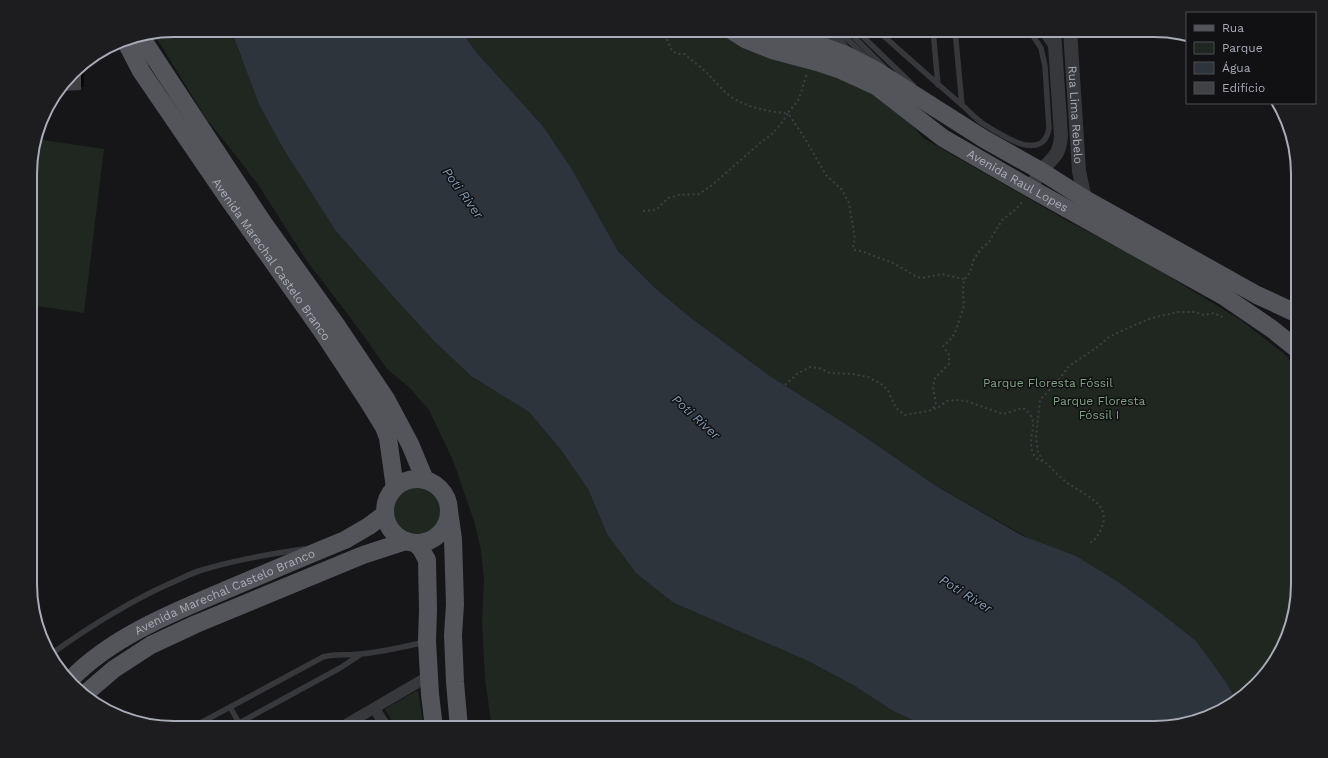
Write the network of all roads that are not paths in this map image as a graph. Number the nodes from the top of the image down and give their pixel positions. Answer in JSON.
{"nodes":[{"id":1,"x":742,"y":37,"type":"edge"},
{"id":2,"x":787,"y":37,"type":"edge"},
{"id":3,"x":828,"y":37,"type":"edge"},
{"id":4,"x":837,"y":37,"type":"edge"},
{"id":5,"x":846,"y":37,"type":"edge"},
{"id":6,"x":854,"y":37,"type":"edge"},
{"id":7,"x":863,"y":37,"type":"edge"},
{"id":8,"x":885,"y":37,"type":"edge"},
{"id":9,"x":934,"y":37,"type":"edge"},
{"id":10,"x":956,"y":37,"type":"edge"},
{"id":11,"x":1034,"y":37,"type":"edge"},
{"id":12,"x":1044,"y":37,"type":"edge"},
{"id":13,"x":1053,"y":37,"type":"edge"},
{"id":14,"x":1070,"y":37,"type":"edge"},
{"id":15,"x":144,"y":41,"type":"edge"},
{"id":16,"x":128,"y":45,"type":"edge"},
{"id":17,"x":1056,"y":55,"type":"junction"},
{"id":18,"x":852,"y":58,"type":"junction"},
{"id":19,"x":877,"y":71,"type":"junction"},
{"id":20,"x":938,"y":85,"type":"junction"},
{"id":21,"x":904,"y":88,"type":"junction"},
{"id":22,"x":962,"y":105,"type":"junction"},
{"id":23,"x":934,"y":107,"type":"junction"},
{"id":24,"x":1041,"y":172,"type":"junction"},
{"id":25,"x":235,"y":194,"type":"junction"},
{"id":26,"x":1027,"y":194,"type":"junction"},
{"id":27,"x":1085,"y":200,"type":"junction"},
{"id":28,"x":1291,"y":311,"type":"edge"},
{"id":29,"x":330,"y":329,"type":"junction"},
{"id":30,"x":1291,"y":344,"type":"edge"},
{"id":31,"x":425,"y":480,"type":"junction"},
{"id":32,"x":395,"y":488,"type":"junction"},
{"id":33,"x":449,"y":511,"type":"junction"},
{"id":34,"x":385,"y":514,"type":"junction"},
{"id":35,"x":410,"y":542,"type":"junction"},
{"id":36,"x":336,"y":544,"type":"junction"},
{"id":37,"x":427,"y":641,"type":"junction"},
{"id":38,"x":54,"y":652,"type":"edge"},
{"id":39,"x":360,"y":654,"type":"junction"},
{"id":40,"x":73,"y":676,"type":"edge"},
{"id":41,"x":429,"y":676,"type":"junction"},
{"id":42,"x":89,"y":691,"type":"edge"},
{"id":43,"x":230,"y":707,"type":"junction"},
{"id":44,"x":374,"y":708,"type":"junction"},
{"id":45,"x":204,"y":721,"type":"edge"},
{"id":46,"x":238,"y":721,"type":"edge"},
{"id":47,"x":243,"y":721,"type":"edge"},
{"id":48,"x":352,"y":721,"type":"edge"},
{"id":49,"x":382,"y":721,"type":"edge"},
{"id":50,"x":433,"y":721,"type":"edge"},
{"id":51,"x":458,"y":721,"type":"edge"}],
"edges":[{"from":1,"to":26,"type":"main road","name":"Avenida Raul Lopes"},
{"from":2,"to":18,"type":"main road","name":"Avenida Raul Lopes"},
{"from":3,"to":18,"type":"lane"},
{"from":4,"to":18,"type":"lane"},
{"from":5,"to":19,"type":"lane"},
{"from":6,"to":21,"type":"lane"},
{"from":7,"to":23,"type":"lane"},
{"from":8,"to":20,"type":"lane"},
{"from":9,"to":20,"type":"lane"},
{"from":10,"to":22,"type":"lane"},
{"from":11,"to":22,"type":"lane"},
{"from":12,"to":17,"type":"lane"},
{"from":13,"to":17,"type":"street","name":"Rua Lima Rebelo"},
{"from":14,"to":27,"type":"street","name":"Rua Lima Rebelo"},
{"from":15,"to":25,"type":"main road","name":"Avenida Marechal Castelo Branco"},
{"from":16,"to":25,"type":"main road","name":"Avenida Marechal Castelo Branco"},
{"from":17,"to":24,"type":"street","name":"Rua Lima Rebelo"},
{"from":18,"to":19,"type":"main road","name":"Avenida Raul Lopes"},
{"from":19,"to":21,"type":"main road","name":"Avenida Raul Lopes"},
{"from":20,"to":22,"type":"lane"},
{"from":21,"to":23,"type":"main road","name":"Avenida Raul Lopes"},
{"from":23,"to":24,"type":"main road","name":"Avenida Raul Lopes"},
{"from":24,"to":26,"type":"street","name":"Rua Lima Rebelo"},
{"from":24,"to":27,"type":"main road","name":"Avenida Raul Lopes"},
{"from":25,"to":29,"type":"main road","name":"Avenida Marechal Castelo Branco"},
{"from":26,"to":30,"type":"main road","name":"Avenida Raul Lopes"},
{"from":27,"to":28,"type":"main road","name":"Avenida Raul Lopes"},
{"from":29,"to":31,"type":"main road","name":"Avenida Marechal Castelo Branco"},
{"from":29,"to":32,"type":"main road","name":"Avenida Marechal Castelo Branco"},
{"from":31,"to":32,"type":"main road"},
{"from":31,"to":33,"type":"main road"},
{"from":32,"to":34,"type":"main road"},
{"from":33,"to":35,"type":"main road"},
{"from":33,"to":51,"type":"main road"},
{"from":34,"to":35,"type":"main road"},
{"from":34,"to":36,"type":"main road","name":"Avenida Marechal Castelo Branco"},
{"from":35,"to":37,"type":"main road"},
{"from":35,"to":42,"type":"main road","name":"Avenida Marechal Castelo Branco"},
{"from":36,"to":38,"type":"lane"},
{"from":36,"to":40,"type":"main road","name":"Avenida Marechal Castelo Branco"},
{"from":37,"to":39,"type":"lane"},
{"from":37,"to":41,"type":"main road"},
{"from":39,"to":43,"type":"lane"},
{"from":39,"to":47,"type":"lane"},
{"from":41,"to":44,"type":"street"},
{"from":41,"to":50,"type":"main road"},
{"from":43,"to":45,"type":"lane"},
{"from":43,"to":46,"type":"lane"},
{"from":44,"to":48,"type":"street"},
{"from":44,"to":49,"type":"street"}]}
